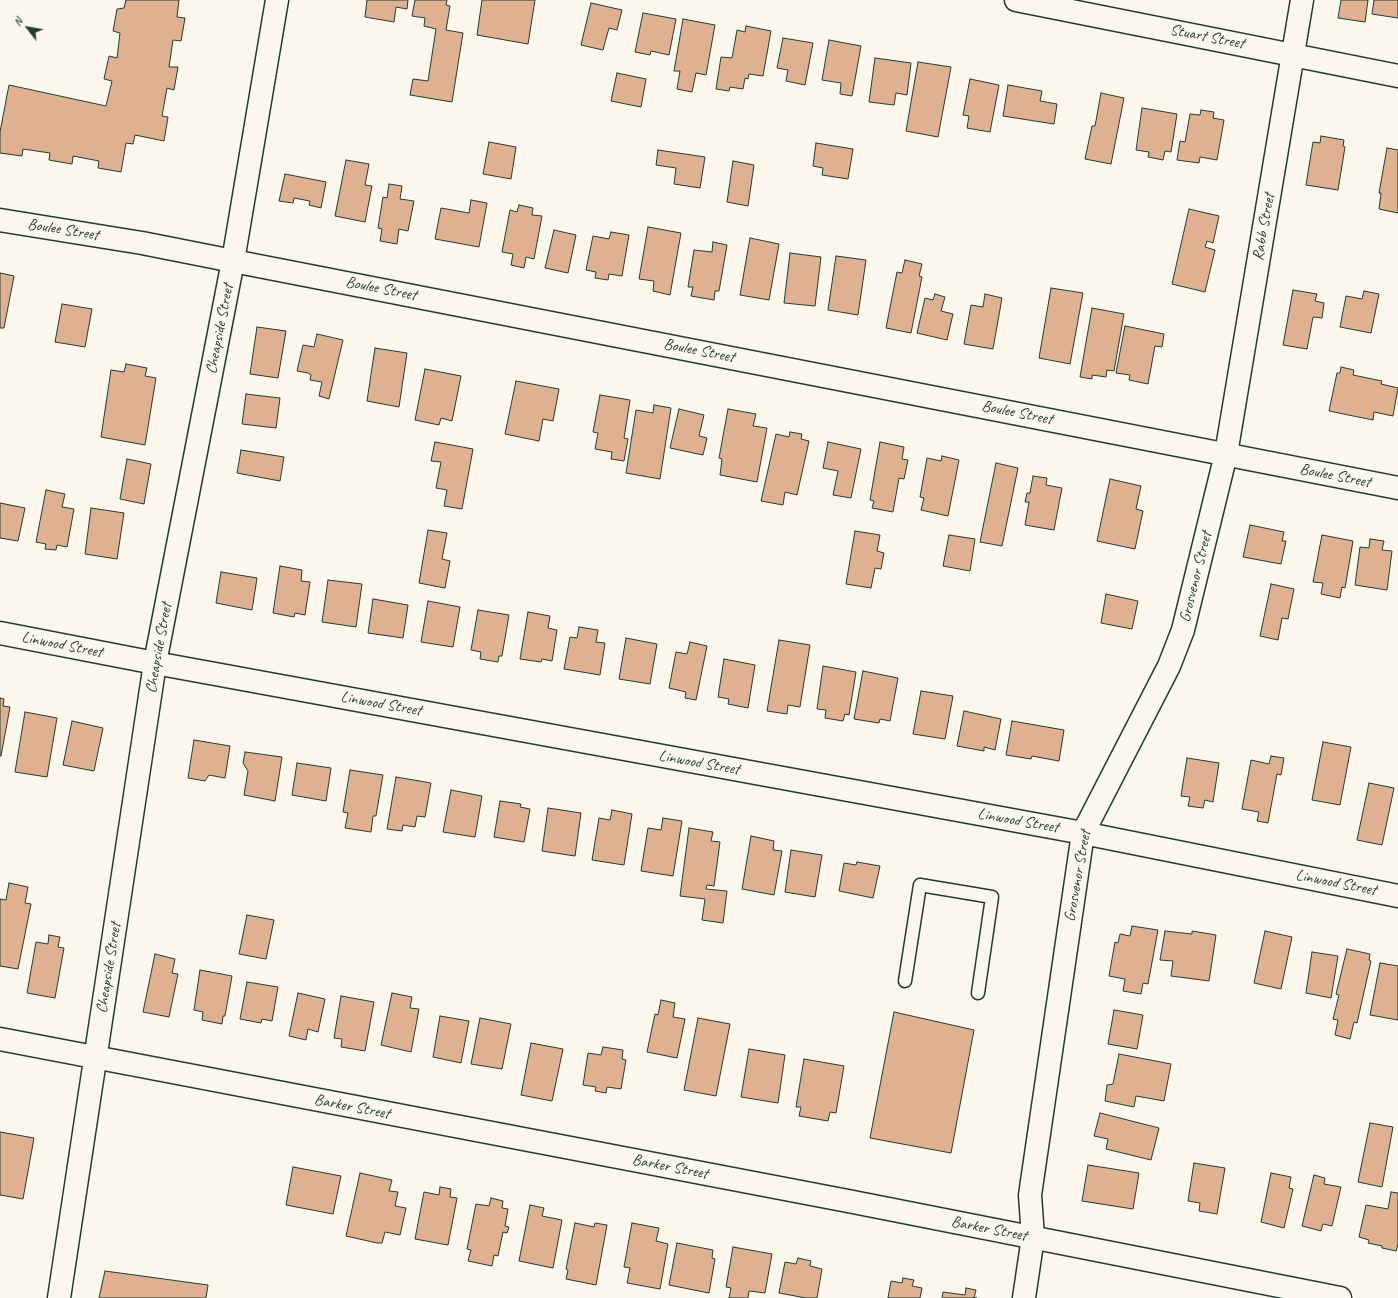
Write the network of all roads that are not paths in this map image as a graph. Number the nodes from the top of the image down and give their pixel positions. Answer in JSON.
{"nodes":[{"id":1,"x":277,"y":0,"type":"edge"},
{"id":2,"x":1016,"y":0,"type":"edge"},
{"id":3,"x":1302,"y":0,"type":"edge"},
{"id":4,"x":1293,"y":54,"type":"junction"},
{"id":5,"x":1398,"y":76,"type":"edge"},
{"id":6,"x":0,"y":220,"type":"edge"},
{"id":7,"x":234,"y":261,"type":"junction"},
{"id":8,"x":1226,"y":454,"type":"junction"},
{"id":9,"x":1398,"y":488,"type":"edge"},
{"id":10,"x":0,"y":633,"type":"edge"},
{"id":11,"x":155,"y":663,"type":"junction"},
{"id":12,"x":1083,"y":833,"type":"junction"},
{"id":13,"x":1398,"y":896,"type":"edge"},
{"id":14,"x":904,"y":981,"type":"dead end"},
{"id":15,"x":978,"y":993,"type":"dead end"},
{"id":16,"x":0,"y":1039,"type":"edge"},
{"id":17,"x":95,"y":1058,"type":"junction"},
{"id":18,"x":1033,"y":1237,"type":"junction"},
{"id":19,"x":58,"y":1298,"type":"edge"},
{"id":20,"x":1024,"y":1298,"type":"edge"},
{"id":21,"x":1340,"y":1298,"type":"edge"}],
"edges":[{"from":1,"to":7,"type":"street","name":"Cheapside Street"},
{"from":2,"to":4,"type":"street","name":"Stuart Street"},
{"from":3,"to":4,"type":"street","name":"Rabb Street"},
{"from":4,"to":5,"type":"street","name":"Stuart Street"},
{"from":4,"to":8,"type":"street","name":"Rabb Street"},
{"from":6,"to":7,"type":"street","name":"Boulee Street"},
{"from":7,"to":8,"type":"street","name":"Boulee Street"},
{"from":7,"to":11,"type":"street","name":"Cheapside Street"},
{"from":8,"to":9,"type":"street","name":"Boulee Street"},
{"from":8,"to":12,"type":"street","name":"Grosvenor Street"},
{"from":10,"to":11,"type":"street","name":"Linwood Street"},
{"from":11,"to":12,"type":"street","name":"Linwood Street"},
{"from":11,"to":17,"type":"street","name":"Cheapside Street"},
{"from":12,"to":13,"type":"street","name":"Linwood Street"},
{"from":12,"to":18,"type":"street","name":"Grosvenor Street"},
{"from":14,"to":15,"type":"lane"},
{"from":16,"to":17,"type":"street","name":"Barker Street"},
{"from":17,"to":18,"type":"street","name":"Barker Street"},
{"from":17,"to":19,"type":"street","name":"Cheapside Street"},
{"from":18,"to":20,"type":"street","name":"Grosvenor Street"},
{"from":18,"to":21,"type":"street","name":"Barker Street"}]}
